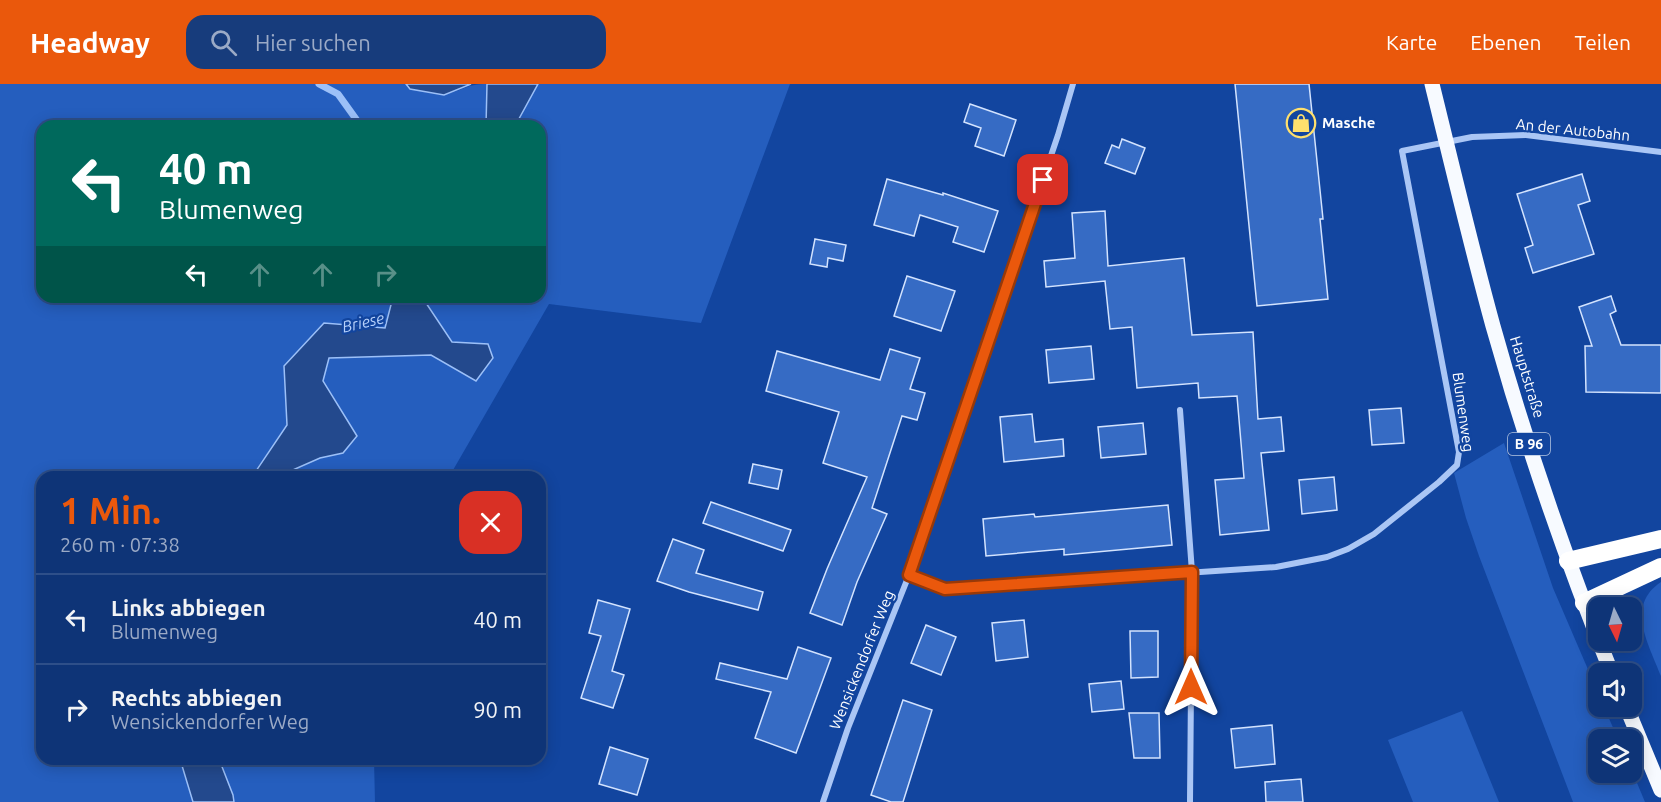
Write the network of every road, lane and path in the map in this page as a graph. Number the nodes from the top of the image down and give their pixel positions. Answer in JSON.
{"nodes":[{"id":1,"x":1073,"y":84,"type":"edge"},
{"id":2,"x":1432,"y":84,"type":"edge"},
{"id":3,"x":1447,"y":142,"type":"junction"},
{"id":4,"x":1661,"y":152,"type":"edge"},
{"id":5,"x":1180,"y":410,"type":"dead end"},
{"id":6,"x":1661,"y":539,"type":"edge"},
{"id":7,"x":1568,"y":561,"type":"junction"},
{"id":8,"x":1661,"y":567,"type":"edge"},
{"id":9,"x":1192,"y":572,"type":"junction"},
{"id":10,"x":909,"y":575,"type":"junction"},
{"id":11,"x":1584,"y":603,"type":"junction"},
{"id":12,"x":1608,"y":663,"type":"edge"},
{"id":13,"x":1631,"y":717,"type":"edge"},
{"id":14,"x":1661,"y":790,"type":"edge"},
{"id":15,"x":823,"y":802,"type":"edge"},
{"id":16,"x":1190,"y":802,"type":"edge"}],
"edges":[{"from":1,"to":10,"type":"street","name":"Wensickendorfer Weg"},
{"from":2,"to":3,"type":"main road","name":"Hauptstraße","number":"B 96"},
{"from":3,"to":4,"type":"street","name":"An der Autobahn"},
{"from":3,"to":7,"type":"main road","name":"Hauptstraße","number":"B 96"},
{"from":3,"to":9,"type":"street","name":"Blumenweg"},
{"from":5,"to":9,"type":"street"},
{"from":6,"to":7,"type":"highway"},
{"from":7,"to":11,"type":"main road","name":"Hauptstraße","number":"B 96"},
{"from":8,"to":11,"type":"highway"},
{"from":9,"to":10,"type":"street","name":"Blumenweg"},
{"from":9,"to":16,"type":"street"},
{"from":10,"to":15,"type":"street","name":"Wensickendorfer Weg"},
{"from":11,"to":12,"type":"main road","name":"Hauptstraße","number":"B 96"},
{"from":13,"to":14,"type":"main road"}]}
